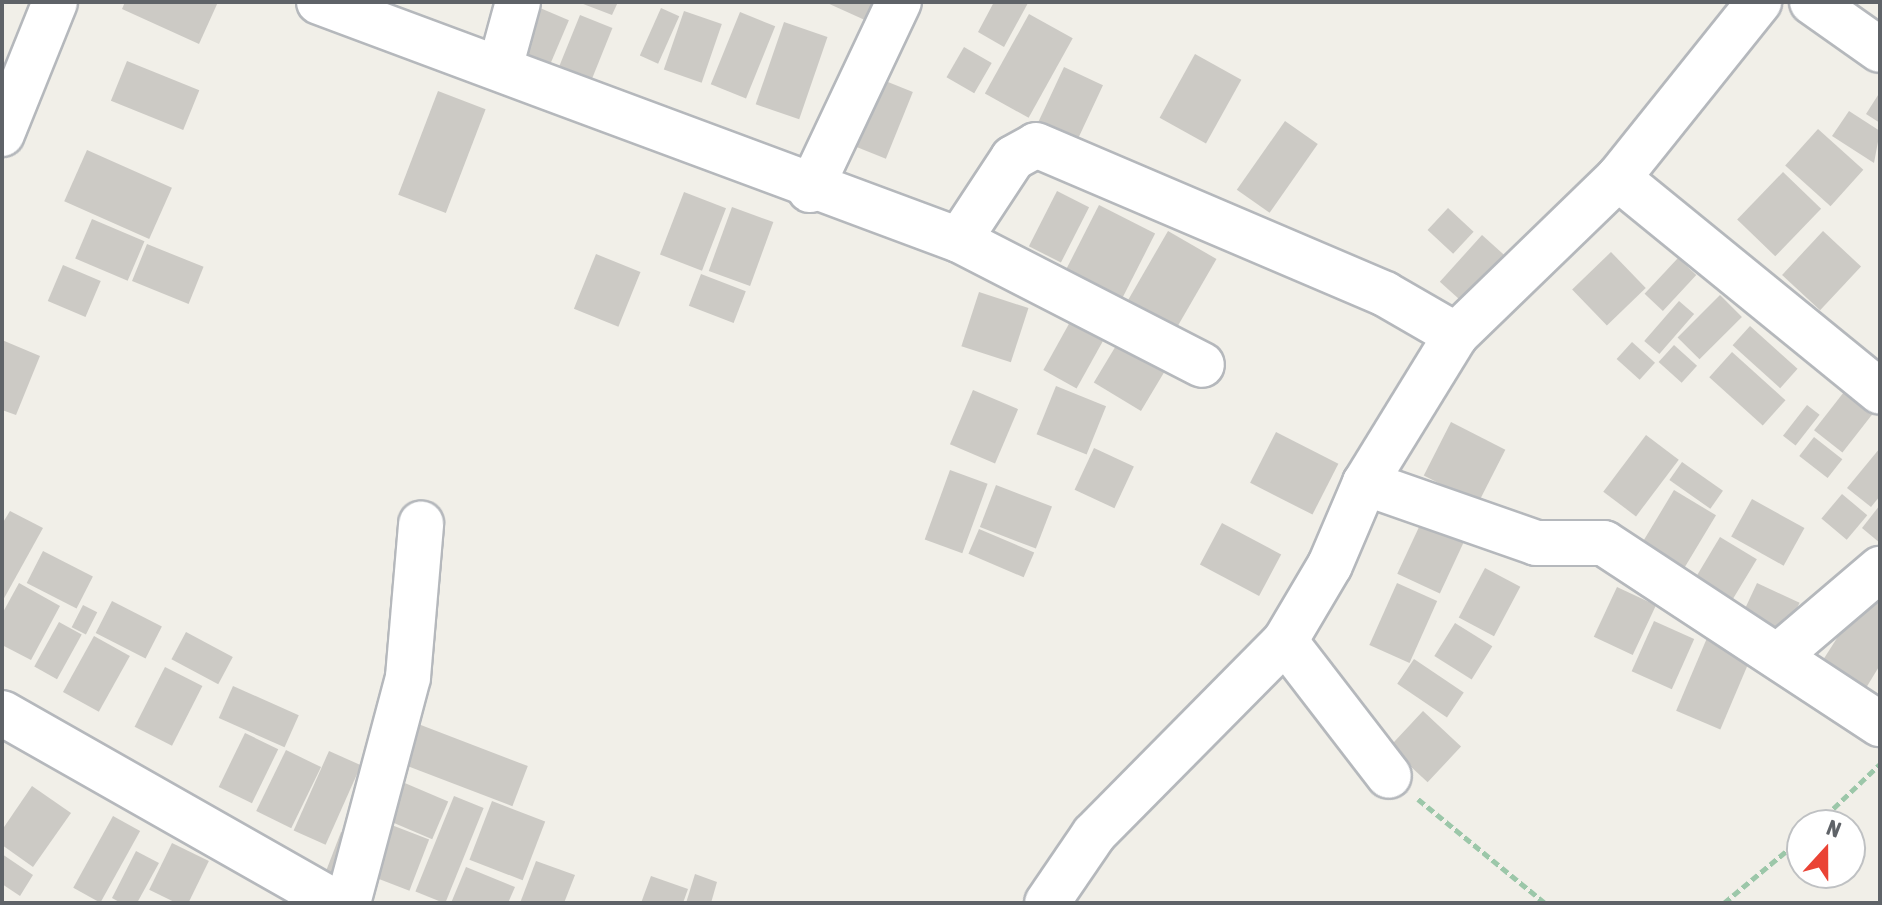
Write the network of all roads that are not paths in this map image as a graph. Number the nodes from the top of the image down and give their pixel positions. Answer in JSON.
{"nodes":[{"id":1,"x":55,"y":2,"type":"edge"},
{"id":2,"x":319,"y":2,"type":"edge"},
{"id":3,"x":518,"y":2,"type":"edge"},
{"id":4,"x":899,"y":2,"type":"edge"},
{"id":5,"x":1759,"y":2,"type":"edge"},
{"id":6,"x":1812,"y":2,"type":"edge"},
{"id":7,"x":1880,"y":50,"type":"edge"},
{"id":8,"x":500,"y":68,"type":"junction"},
{"id":9,"x":2,"y":134,"type":"edge"},
{"id":10,"x":1618,"y":178,"type":"junction"},
{"id":11,"x":810,"y":190,"type":"junction"},
{"id":12,"x":959,"y":240,"type":"junction"},
{"id":13,"x":1456,"y":335,"type":"junction"},
{"id":14,"x":1202,"y":365,"type":"dead end"},
{"id":15,"x":1880,"y":392,"type":"edge"},
{"id":16,"x":1365,"y":483,"type":"junction"},
{"id":17,"x":421,"y":524,"type":"dead end"},
{"id":18,"x":1880,"y":569,"type":"edge"},
{"id":19,"x":1285,"y":641,"type":"junction"},
{"id":20,"x":1779,"y":655,"type":"junction"},
{"id":21,"x":2,"y":713,"type":"edge"},
{"id":22,"x":1880,"y":724,"type":"edge"},
{"id":23,"x":1389,"y":776,"type":"road end"},
{"id":24,"x":336,"y":903,"type":"edge"},
{"id":25,"x":348,"y":903,"type":"edge"},
{"id":26,"x":1047,"y":903,"type":"edge"}],
"edges":[{"from":1,"to":9,"type":"street"},
{"from":2,"to":8,"type":"street"},
{"from":3,"to":8,"type":"street"},
{"from":4,"to":11,"type":"street"},
{"from":5,"to":10,"type":"street"},
{"from":6,"to":7,"type":"street"},
{"from":8,"to":11,"type":"street"},
{"from":10,"to":13,"type":"street"},
{"from":10,"to":15,"type":"street"},
{"from":11,"to":12,"type":"street"},
{"from":12,"to":13,"type":"street"},
{"from":12,"to":14,"type":"street"},
{"from":13,"to":16,"type":"street"},
{"from":16,"to":19,"type":"street"},
{"from":16,"to":20,"type":"street"},
{"from":17,"to":25,"type":"street"},
{"from":18,"to":20,"type":"street"},
{"from":19,"to":23,"type":"street"},
{"from":19,"to":26,"type":"street"},
{"from":20,"to":22,"type":"street"},
{"from":21,"to":24,"type":"street"}]}
